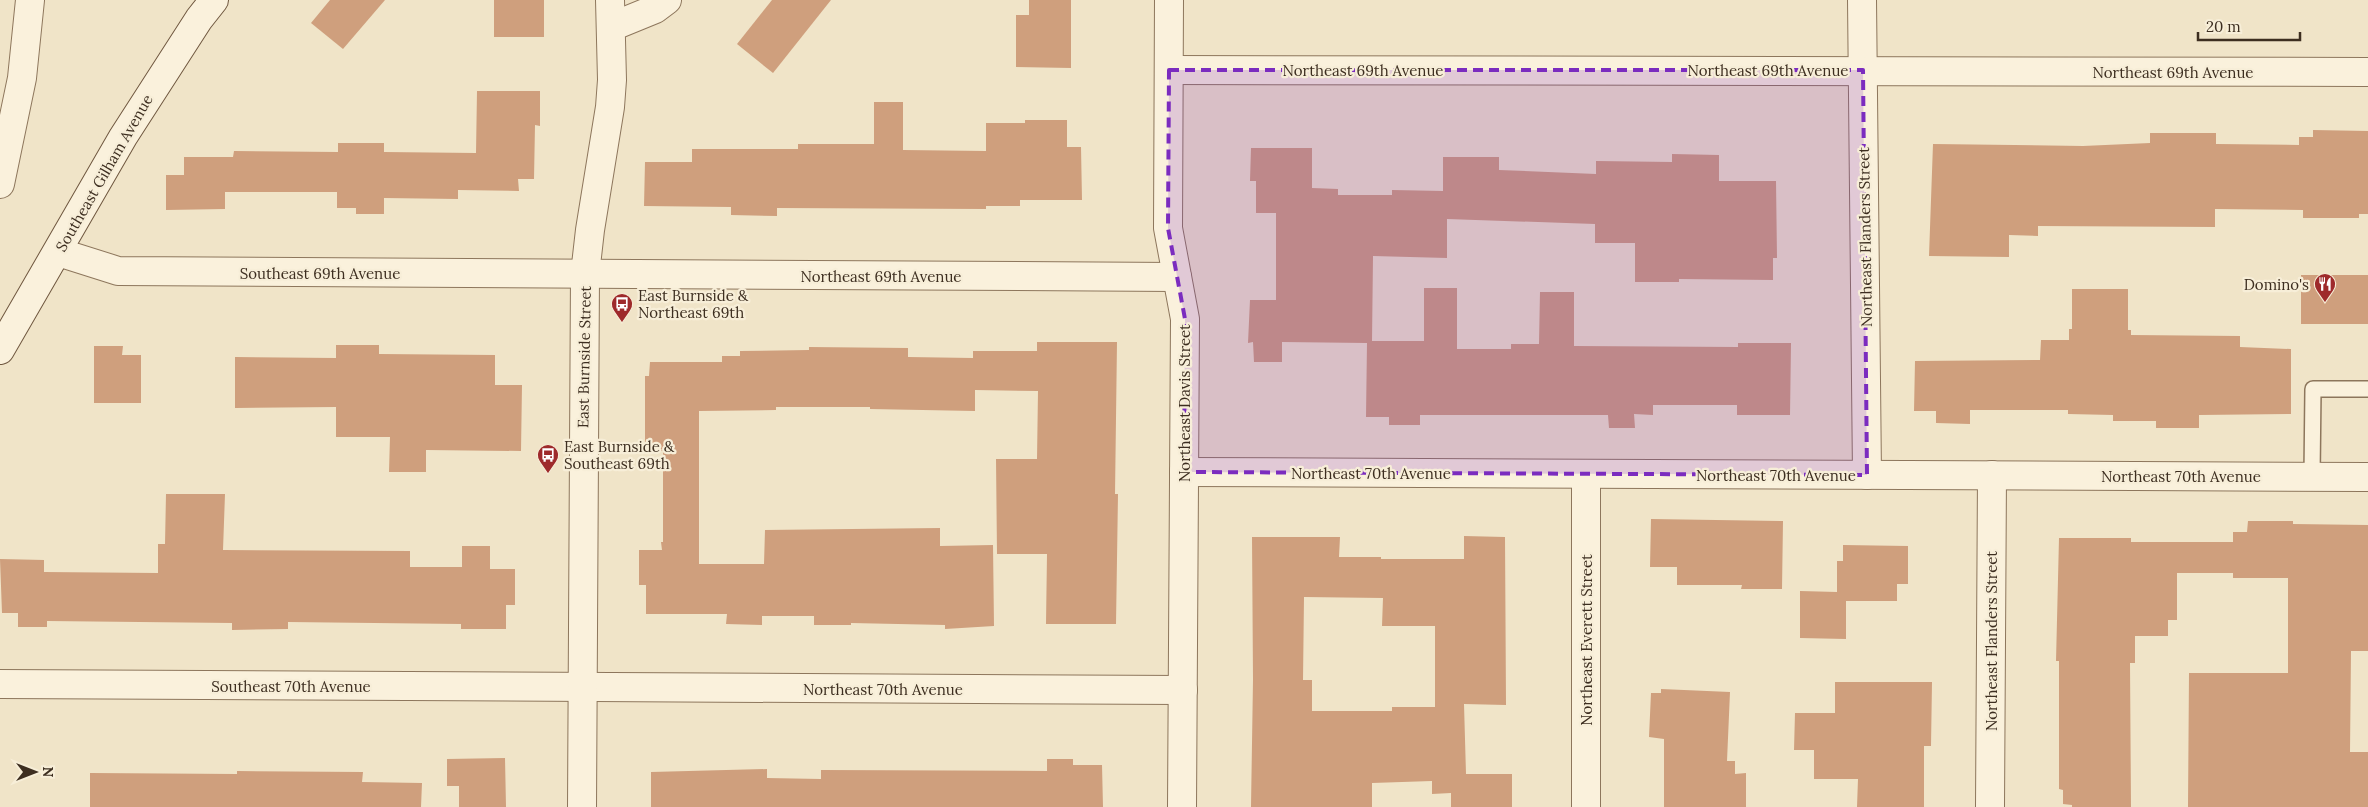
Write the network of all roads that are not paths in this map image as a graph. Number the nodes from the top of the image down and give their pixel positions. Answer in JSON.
{"nodes":[{"id":1,"x":30,"y":0,"type":"edge"},
{"id":2,"x":214,"y":0,"type":"edge"},
{"id":3,"x":610,"y":0,"type":"edge"},
{"id":4,"x":667,"y":0,"type":"edge"},
{"id":5,"x":1169,"y":0,"type":"edge"},
{"id":6,"x":1862,"y":0,"type":"edge"},
{"id":7,"x":610,"y":27,"type":"junction"},
{"id":8,"x":1169,"y":70,"type":"junction"},
{"id":9,"x":1863,"y":70,"type":"junction"},
{"id":10,"x":2368,"y":72,"type":"edge"},
{"id":11,"x":0,"y":184,"type":"edge"},
{"id":12,"x":58,"y":252,"type":"junction"},
{"id":13,"x":585,"y":274,"type":"junction"},
{"id":14,"x":1177,"y":277,"type":"junction"},
{"id":15,"x":0,"y":350,"type":"edge"},
{"id":16,"x":2368,"y":389,"type":"edge"},
{"id":17,"x":1184,"y":472,"type":"junction"},
{"id":18,"x":1586,"y":474,"type":"junction"},
{"id":19,"x":1867,"y":475,"type":"junction"},
{"id":20,"x":1992,"y":475,"type":"junction"},
{"id":21,"x":2312,"y":476,"type":"junction"},
{"id":22,"x":2368,"y":477,"type":"edge"},
{"id":23,"x":0,"y":684,"type":"edge"},
{"id":24,"x":583,"y":688,"type":"junction"},
{"id":25,"x":1183,"y":690,"type":"junction"},
{"id":26,"x":582,"y":807,"type":"edge"},
{"id":27,"x":1182,"y":807,"type":"edge"},
{"id":28,"x":1586,"y":807,"type":"edge"},
{"id":29,"x":1990,"y":807,"type":"edge"}],
"edges":[{"from":1,"to":11,"type":"street"},
{"from":2,"to":12,"type":"street","name":"Southeast Gilham Avenue"},
{"from":3,"to":7,"type":"street","name":"East Burnside Street"},
{"from":4,"to":7,"type":"street"},
{"from":5,"to":8,"type":"street","name":"Northeast Davis Street"},
{"from":6,"to":9,"type":"street","name":"Northeast Flanders Street"},
{"from":7,"to":13,"type":"street","name":"East Burnside Street"},
{"from":8,"to":9,"type":"street","name":"Northeast 69th Avenue"},
{"from":8,"to":14,"type":"street","name":"Northeast Davis Street"},
{"from":9,"to":10,"type":"street","name":"Northeast 69th Avenue"},
{"from":9,"to":19,"type":"street","name":"Northeast Flanders Street"},
{"from":12,"to":13,"type":"street","name":"Southeast 69th Avenue"},
{"from":12,"to":15,"type":"street","name":"Southeast Gilham Avenue"},
{"from":13,"to":14,"type":"street","name":"Northeast 69th Avenue"},
{"from":13,"to":24,"type":"street","name":"East Burnside Street"},
{"from":14,"to":17,"type":"street","name":"Northeast Davis Street"},
{"from":16,"to":21,"type":"lane"},
{"from":17,"to":18,"type":"street","name":"Northeast 70th Avenue"},
{"from":17,"to":25,"type":"street","name":"Northeast Davis Street"},
{"from":18,"to":19,"type":"street","name":"Northeast 70th Avenue"},
{"from":18,"to":28,"type":"street","name":"Northeast Everett Street"},
{"from":19,"to":20,"type":"street","name":"Northeast 70th Avenue"},
{"from":20,"to":21,"type":"street","name":"Northeast 70th Avenue"},
{"from":20,"to":29,"type":"street","name":"Northeast Flanders Street"},
{"from":21,"to":22,"type":"street","name":"Northeast 70th Avenue"},
{"from":23,"to":24,"type":"street","name":"Southeast 70th Avenue"},
{"from":24,"to":25,"type":"street","name":"Northeast 70th Avenue"},
{"from":24,"to":26,"type":"street","name":"East Burnside Street"},
{"from":25,"to":27,"type":"street","name":"Northeast Davis Street"}]}
